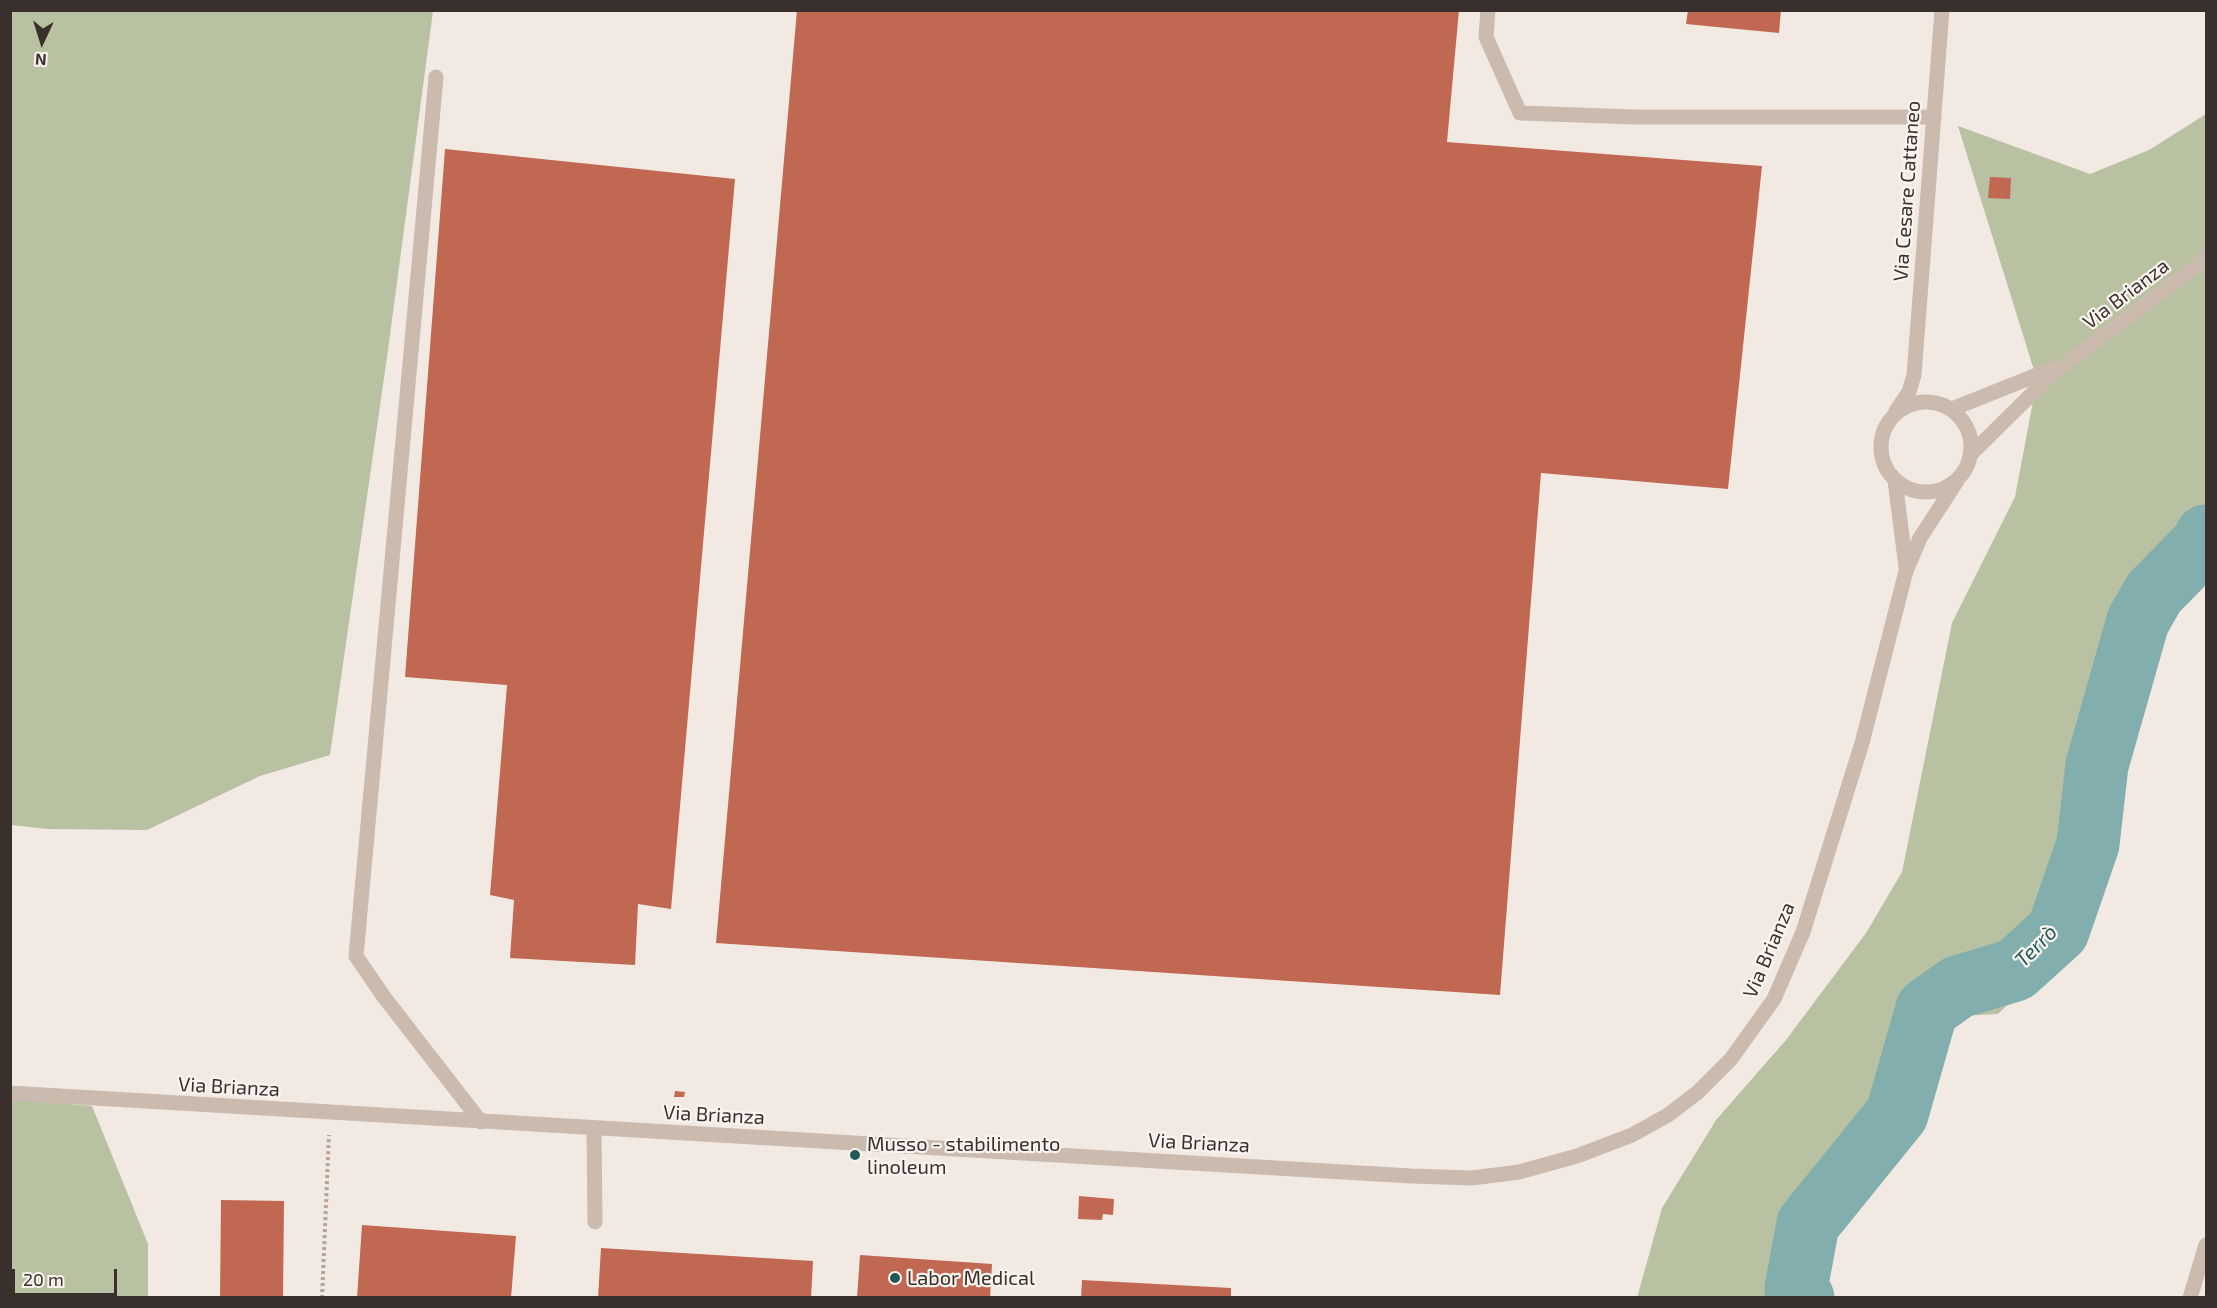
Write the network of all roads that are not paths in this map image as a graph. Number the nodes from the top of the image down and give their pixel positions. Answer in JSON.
{"nodes":[{"id":1,"x":1488,"y":10,"type":"edge"},
{"id":2,"x":1942,"y":10,"type":"edge"},
{"id":3,"x":436,"y":77,"type":"dead end"},
{"id":4,"x":1934,"y":117,"type":"junction"},
{"id":5,"x":2206,"y":259,"type":"edge"},
{"id":6,"x":2071,"y":361,"type":"junction"},
{"id":7,"x":1914,"y":375,"type":"junction"},
{"id":8,"x":1933,"y":402,"type":"junction"},
{"id":9,"x":1952,"y":409,"type":"junction"},
{"id":10,"x":1896,"y":411,"type":"junction"},
{"id":11,"x":1971,"y":454,"type":"junction"},
{"id":12,"x":1895,"y":481,"type":"junction"},
{"id":13,"x":1957,"y":481,"type":"junction"},
{"id":14,"x":1906,"y":571,"type":"junction"},
{"id":15,"x":10,"y":1094,"type":"edge"},
{"id":16,"x":481,"y":1122,"type":"junction"},
{"id":17,"x":594,"y":1129,"type":"junction"},
{"id":18,"x":595,"y":1222,"type":"dead end"},
{"id":19,"x":2206,"y":1245,"type":"edge"},
{"id":20,"x":2190,"y":1298,"type":"edge"}],
"edges":[{"from":1,"to":4,"type":"street"},
{"from":2,"to":4,"type":"street","name":"Via Cesare Cattaneo"},
{"from":3,"to":16,"type":"street"},
{"from":4,"to":7,"type":"street","name":"Via Cesare Cattaneo"},
{"from":5,"to":6,"type":"street","name":"Via Brianza"},
{"from":6,"to":9,"type":"street","name":"Via Brianza"},
{"from":6,"to":11,"type":"street","name":"Via Brianza"},
{"from":7,"to":8,"type":"street"},
{"from":7,"to":10,"type":"street","name":"Via Cesare Cattaneo"},
{"from":8,"to":9,"type":"street"},
{"from":8,"to":10,"type":"street"},
{"from":9,"to":11,"type":"street"},
{"from":10,"to":12,"type":"street"},
{"from":11,"to":13,"type":"street"},
{"from":12,"to":13,"type":"street"},
{"from":12,"to":14,"type":"street","name":"Via Brianza"},
{"from":13,"to":14,"type":"street","name":"Via Brianza"},
{"from":14,"to":17,"type":"street","name":"Via Brianza"},
{"from":15,"to":16,"type":"street","name":"Via Brianza"},
{"from":16,"to":17,"type":"street","name":"Via Brianza"},
{"from":17,"to":18,"type":"street"},
{"from":19,"to":20,"type":"street"}]}
